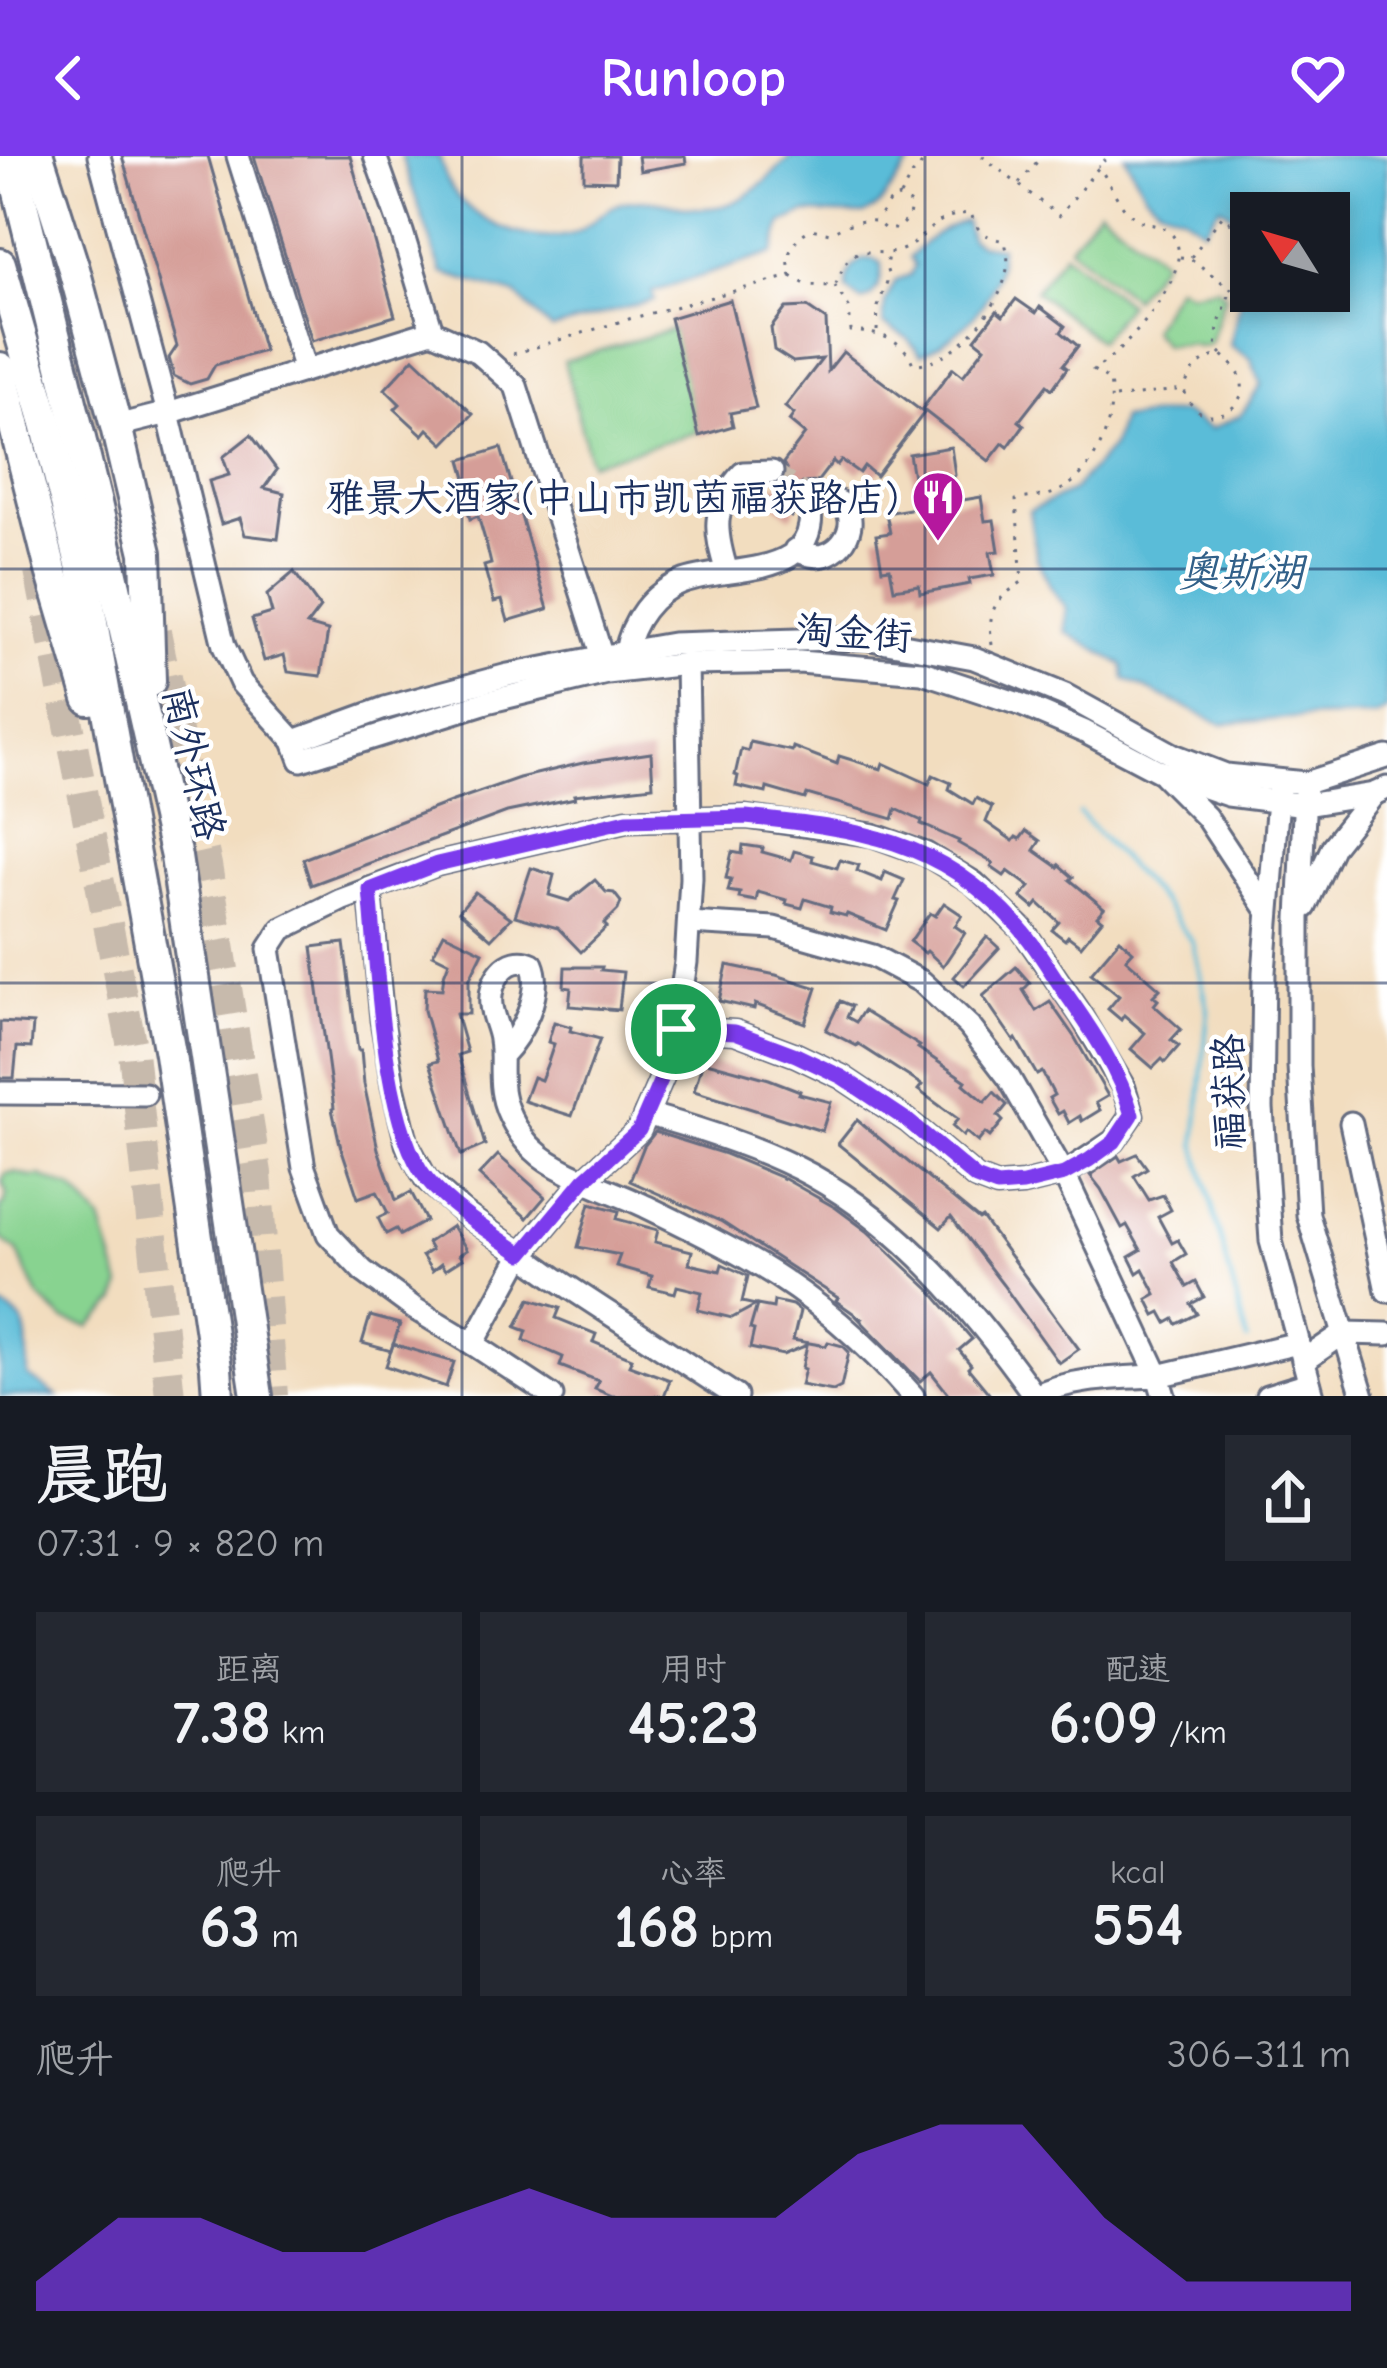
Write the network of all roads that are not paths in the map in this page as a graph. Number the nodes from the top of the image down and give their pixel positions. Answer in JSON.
{"nodes":[{"id":1,"x":10,"y":156,"type":"edge"},
{"id":2,"x":38,"y":156,"type":"edge"},
{"id":3,"x":99,"y":156,"type":"edge"},
{"id":4,"x":238,"y":156,"type":"edge"},
{"id":5,"x":375,"y":156,"type":"edge"},
{"id":6,"x":0,"y":265,"type":"edge"},
{"id":7,"x":432,"y":331,"type":"junction"},
{"id":8,"x":0,"y":368,"type":"edge"},
{"id":9,"x":305,"y":370,"type":"junction"},
{"id":10,"x":168,"y":413,"type":"junction"},
{"id":11,"x":116,"y":426,"type":"junction"},
{"id":12,"x":772,"y":472,"type":"dead end"},
{"id":13,"x":795,"y":550,"type":"dead end"},
{"id":14,"x":728,"y":572,"type":"junction"},
{"id":15,"x":626,"y":652,"type":"junction"},
{"id":16,"x":687,"y":664,"type":"junction"},
{"id":17,"x":605,"y":665,"type":"junction"},
{"id":18,"x":151,"y":747,"type":"junction"},
{"id":19,"x":1387,"y":757,"type":"edge"},
{"id":20,"x":1159,"y":771,"type":"junction"},
{"id":21,"x":1278,"y":791,"type":"junction"},
{"id":22,"x":1381,"y":791,"type":"edge"},
{"id":23,"x":1305,"y":794,"type":"junction"},
{"id":24,"x":127,"y":807,"type":"junction"},
{"id":25,"x":690,"y":818,"type":"junction"},
{"id":26,"x":370,"y":890,"type":"junction"},
{"id":27,"x":1268,"y":911,"type":"junction"},
{"id":28,"x":1299,"y":918,"type":"junction"},
{"id":29,"x":689,"y":923,"type":"junction"},
{"id":30,"x":676,"y":1029,"type":"junction"},
{"id":31,"x":501,"y":1056,"type":"dead end"},
{"id":32,"x":0,"y":1093,"type":"edge"},
{"id":33,"x":145,"y":1094,"type":"dead end"},
{"id":34,"x":646,"y":1114,"type":"junction"},
{"id":35,"x":1351,"y":1123,"type":"dead end"},
{"id":36,"x":1064,"y":1174,"type":"junction"},
{"id":37,"x":584,"y":1180,"type":"junction"},
{"id":38,"x":522,"y":1254,"type":"junction"},
{"id":39,"x":1387,"y":1291,"type":"edge"},
{"id":40,"x":1344,"y":1333,"type":"junction"},
{"id":41,"x":1387,"y":1334,"type":"edge"},
{"id":42,"x":473,"y":1344,"type":"junction"},
{"id":43,"x":1306,"y":1371,"type":"edge"},
{"id":44,"x":217,"y":1382,"type":"edge"},
{"id":45,"x":256,"y":1384,"type":"edge"},
{"id":46,"x":1161,"y":1386,"type":"edge"},
{"id":47,"x":1035,"y":1395,"type":"edge"},
{"id":48,"x":552,"y":1396,"type":"edge"},
{"id":49,"x":736,"y":1396,"type":"edge"},
{"id":50,"x":913,"y":1396,"type":"edge"},
{"id":51,"x":1267,"y":1396,"type":"edge"},
{"id":52,"x":1363,"y":1396,"type":"edge"}],
"edges":[{"from":1,"to":18,"type":"highway","name":"南外环路"},
{"from":2,"to":11,"type":"highway"},
{"from":3,"to":10,"type":"street"},
{"from":4,"to":9,"type":"street"},
{"from":5,"to":7,"type":"street"},
{"from":6,"to":24,"type":"highway","name":"南外环路"},
{"from":7,"to":9,"type":"street"},
{"from":7,"to":17,"type":"street"},
{"from":8,"to":24,"type":"highway"},
{"from":9,"to":10,"type":"street"},
{"from":10,"to":11,"type":"street"},
{"from":10,"to":17,"type":"street"},
{"from":11,"to":18,"type":"highway"},
{"from":12,"to":14,"type":"street"},
{"from":13,"to":14,"type":"street"},
{"from":14,"to":15,"type":"street"},
{"from":15,"to":17,"type":"street"},
{"from":15,"to":21,"type":"street"},
{"from":16,"to":17,"type":"street","name":"淘金街"},
{"from":16,"to":20,"type":"street","name":"淘金街"},
{"from":16,"to":25,"type":"street"},
{"from":18,"to":45,"type":"highway","name":"南外环路"},
{"from":19,"to":23,"type":"street"},
{"from":20,"to":21,"type":"street","name":"淘金街"},
{"from":20,"to":27,"type":"street"},
{"from":21,"to":23,"type":"street"},
{"from":21,"to":27,"type":"street","name":"福获路"},
{"from":22,"to":23,"type":"street"},
{"from":22,"to":28,"type":"street"},
{"from":23,"to":28,"type":"street","name":"福获路"},
{"from":24,"to":44,"type":"highway","name":"南外环路"},
{"from":25,"to":26,"type":"street"},
{"from":25,"to":29,"type":"street"},
{"from":25,"to":36,"type":"street"},
{"from":26,"to":38,"type":"street"},
{"from":26,"to":42,"type":"street"},
{"from":27,"to":43,"type":"street","name":"福获路"},
{"from":28,"to":40,"type":"street","name":"福获路"},
{"from":29,"to":30,"type":"street"},
{"from":29,"to":36,"type":"street"},
{"from":30,"to":34,"type":"street"},
{"from":30,"to":36,"type":"street"},
{"from":31,"to":37,"type":"street"},
{"from":32,"to":33,"type":"street"},
{"from":34,"to":37,"type":"street"},
{"from":34,"to":47,"type":"street"},
{"from":35,"to":39,"type":"street"},
{"from":36,"to":46,"type":"street"},
{"from":37,"to":38,"type":"street"},
{"from":37,"to":50,"type":"street"},
{"from":38,"to":42,"type":"street"},
{"from":38,"to":49,"type":"street"},
{"from":40,"to":41,"type":"street"},
{"from":40,"to":43,"type":"street"},
{"from":40,"to":52,"type":"street","name":"福获路"},
{"from":42,"to":48,"type":"street"},
{"from":43,"to":46,"type":"street"},
{"from":43,"to":51,"type":"street"},
{"from":46,"to":47,"type":"street"}]}
